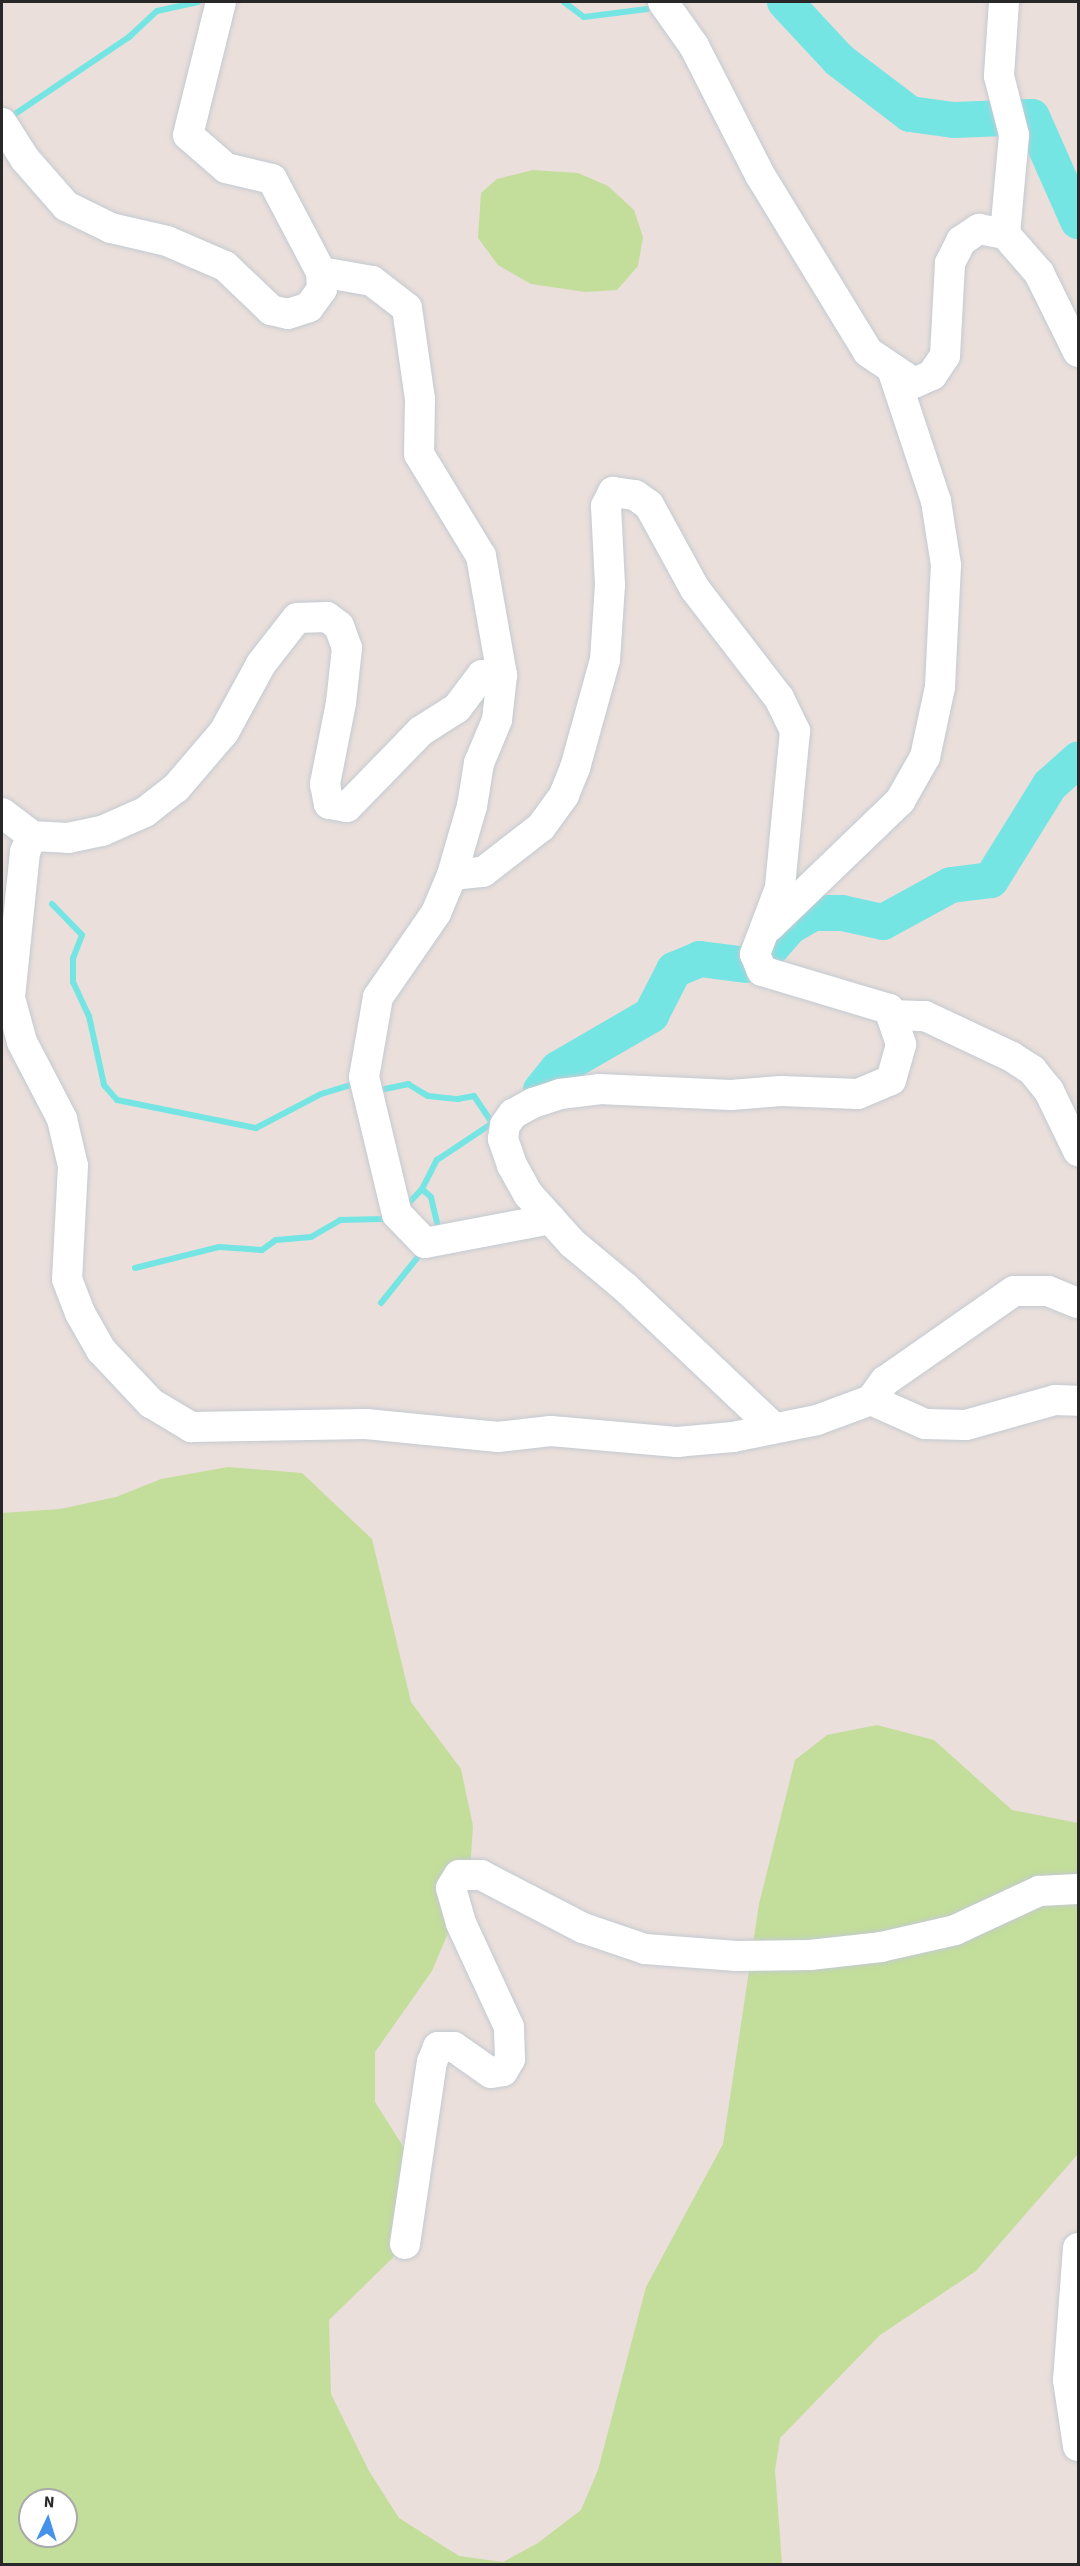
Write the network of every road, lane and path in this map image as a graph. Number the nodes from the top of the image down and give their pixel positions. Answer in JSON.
{"nodes":[{"id":1,"x":221,"y":2,"type":"edge"},
{"id":2,"x":663,"y":2,"type":"edge"},
{"id":3,"x":1004,"y":2,"type":"edge"},
{"id":4,"x":2,"y":123,"type":"edge"},
{"id":5,"x":1005,"y":234,"type":"junction"},
{"id":6,"x":321,"y":272,"type":"junction"},
{"id":7,"x":1078,"y":352,"type":"edge"},
{"id":8,"x":893,"y":372,"type":"junction"},
{"id":9,"x":502,"y":675,"type":"junction"},
{"id":10,"x":2,"y":813,"type":"edge"},
{"id":11,"x":32,"y":836,"type":"junction"},
{"id":12,"x":452,"y":875,"type":"junction"},
{"id":13,"x":764,"y":932,"type":"junction"},
{"id":14,"x":889,"y":1009,"type":"junction"},
{"id":15,"x":1078,"y":1152,"type":"edge"},
{"id":16,"x":551,"y":1219,"type":"junction"},
{"id":17,"x":1078,"y":1303,"type":"edge"},
{"id":18,"x":871,"y":1400,"type":"junction"},
{"id":19,"x":1078,"y":1401,"type":"edge"},
{"id":20,"x":774,"y":1428,"type":"junction"},
{"id":21,"x":1078,"y":1889,"type":"edge"},
{"id":22,"x":405,"y":2244,"type":"dead end"},
{"id":23,"x":1078,"y":2248,"type":"edge"},
{"id":24,"x":1078,"y":2446,"type":"edge"}],
"edges":[{"from":1,"to":6,"type":"street"},
{"from":2,"to":8,"type":"street"},
{"from":3,"to":5,"type":"street"},
{"from":4,"to":6,"type":"street"},
{"from":5,"to":7,"type":"street"},
{"from":5,"to":8,"type":"street"},
{"from":6,"to":9,"type":"street"},
{"from":8,"to":13,"type":"street"},
{"from":9,"to":11,"type":"street"},
{"from":9,"to":12,"type":"street"},
{"from":10,"to":11,"type":"street"},
{"from":11,"to":20,"type":"street"},
{"from":12,"to":13,"type":"street"},
{"from":12,"to":16,"type":"street"},
{"from":13,"to":14,"type":"street"},
{"from":14,"to":15,"type":"street"},
{"from":14,"to":16,"type":"street"},
{"from":16,"to":20,"type":"street"},
{"from":17,"to":18,"type":"street"},
{"from":18,"to":19,"type":"street"},
{"from":18,"to":20,"type":"street"},
{"from":21,"to":22,"type":"street"},
{"from":23,"to":24,"type":"street"}]}
